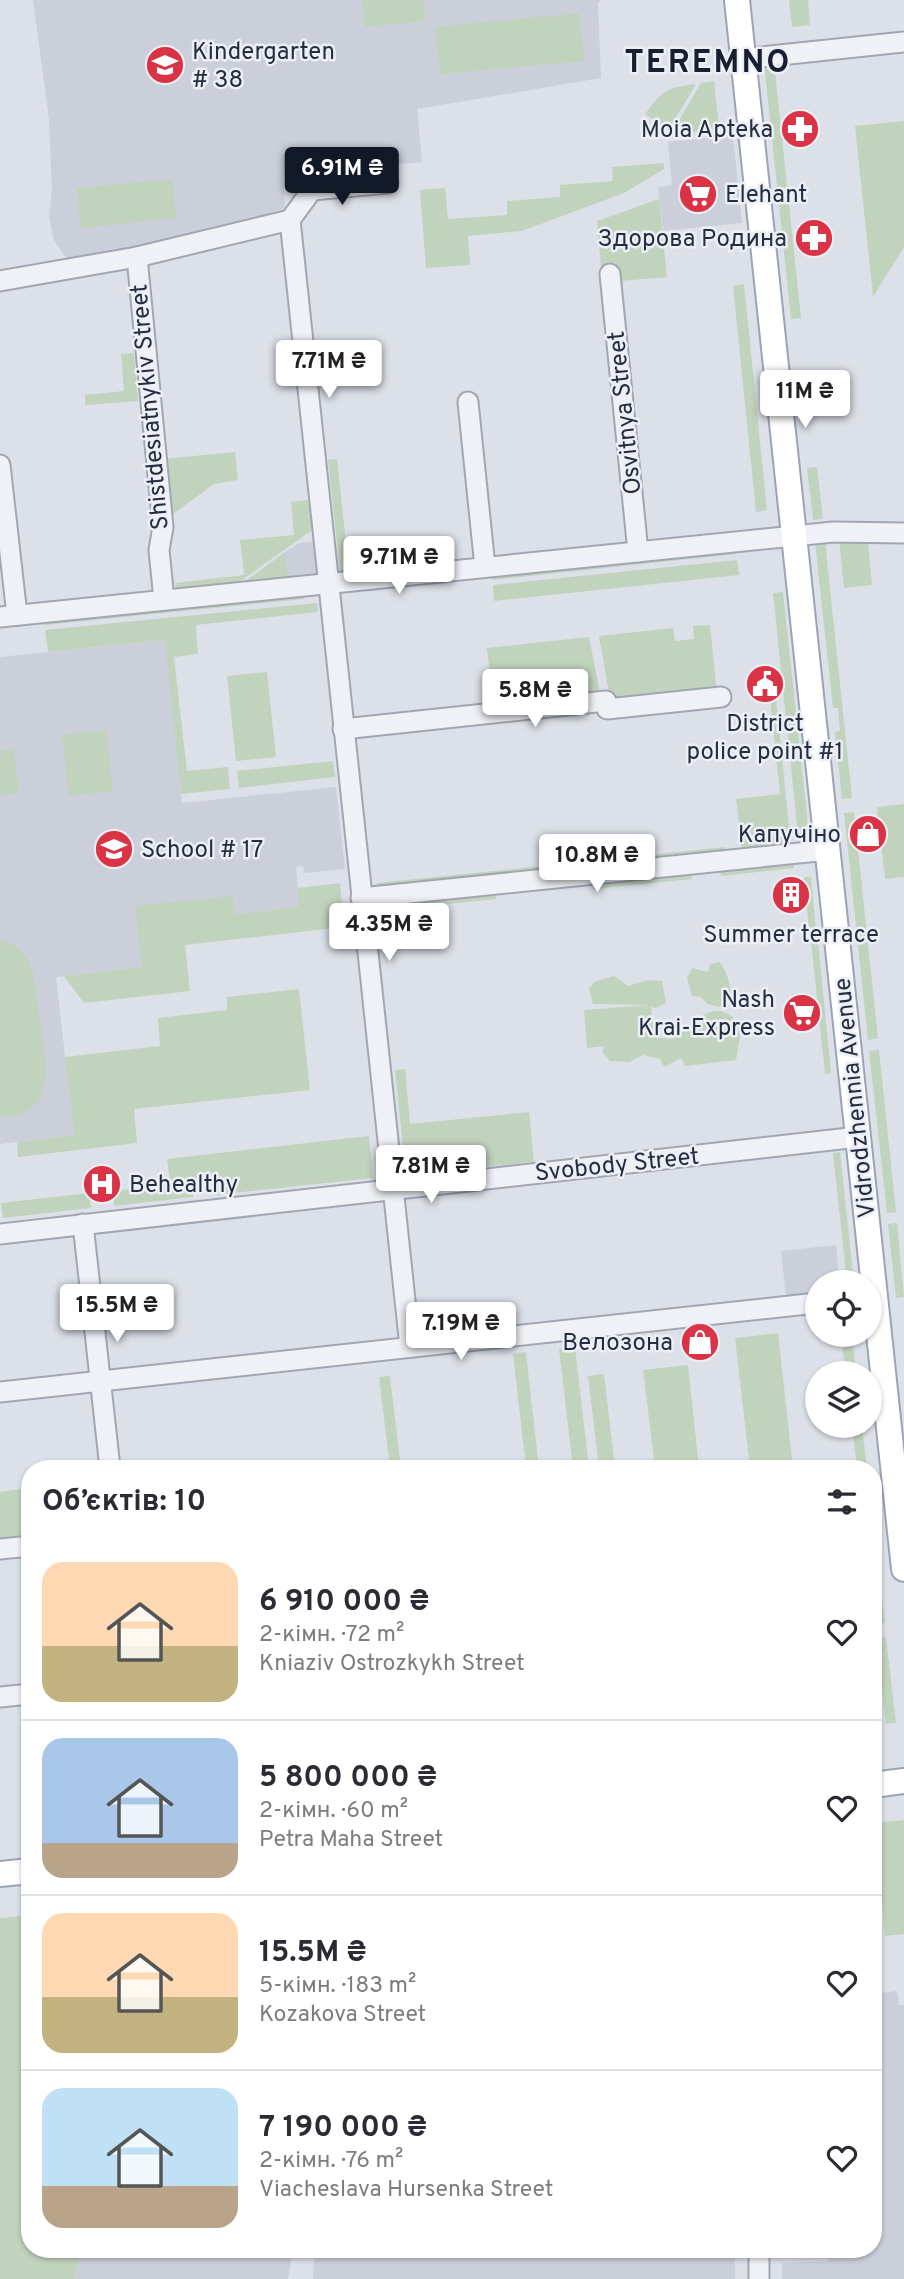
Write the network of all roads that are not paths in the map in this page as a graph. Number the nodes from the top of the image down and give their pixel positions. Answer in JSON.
{"nodes":[{"id":1,"x":737,"y":0,"type":"edge"},
{"id":2,"x":904,"y":42,"type":"edge"},
{"id":3,"x":742,"y":59,"type":"junction"},
{"id":4,"x":388,"y":183,"type":"dead end"},
{"id":5,"x":290,"y":220,"type":"junction"},
{"id":6,"x":136,"y":257,"type":"junction"},
{"id":7,"x":610,"y":274,"type":"dead end"},
{"id":8,"x":0,"y":281,"type":"edge"},
{"id":9,"x":468,"y":402,"type":"dead end"},
{"id":10,"x":0,"y":466,"type":"edge"},
{"id":11,"x":904,"y":533,"type":"edge"},
{"id":12,"x":794,"y":536,"type":"junction"},
{"id":13,"x":638,"y":552,"type":"junction"},
{"id":14,"x":485,"y":567,"type":"junction"},
{"id":15,"x":327,"y":583,"type":"junction"},
{"id":16,"x":164,"y":600,"type":"junction"},
{"id":17,"x":8,"y":616,"type":"edge"},
{"id":18,"x":721,"y":697,"type":"dead end"},
{"id":19,"x":343,"y":729,"type":"junction"},
{"id":20,"x":828,"y":850,"type":"junction"},
{"id":21,"x":361,"y":898,"type":"junction"},
{"id":22,"x":858,"y":1137,"type":"junction"},
{"id":23,"x":393,"y":1189,"type":"junction"},
{"id":24,"x":83,"y":1224,"type":"junction"},
{"id":25,"x":0,"y":1234,"type":"edge"},
{"id":26,"x":870,"y":1270,"type":"edge"},
{"id":27,"x":805,"y":1304,"type":"edge"},
{"id":28,"x":410,"y":1347,"type":"junction"},
{"id":29,"x":878,"y":1347,"type":"edge"},
{"id":30,"x":100,"y":1381,"type":"junction"},
{"id":31,"x":0,"y":1392,"type":"edge"},
{"id":32,"x":109,"y":1460,"type":"edge"},
{"id":33,"x":21,"y":1547,"type":"edge"},
{"id":34,"x":0,"y":1549,"type":"edge"},
{"id":35,"x":904,"y":1569,"type":"edge"},
{"id":36,"x":21,"y":1695,"type":"edge"},
{"id":37,"x":0,"y":1697,"type":"edge"},
{"id":38,"x":904,"y":1781,"type":"edge"},
{"id":39,"x":882,"y":1783,"type":"edge"},
{"id":40,"x":21,"y":1872,"type":"edge"},
{"id":41,"x":0,"y":1874,"type":"edge"},
{"id":42,"x":759,"y":2258,"type":"edge"},
{"id":43,"x":759,"y":2279,"type":"edge"}],
"edges":[{"from":1,"to":3,"type":"main road","name":"Vidrodzhennia Avenue"},
{"from":2,"to":3,"type":"street"},
{"from":3,"to":12,"type":"main road","name":"Vidrodzhennia Avenue"},
{"from":4,"to":5,"type":"street"},
{"from":5,"to":6,"type":"street"},
{"from":5,"to":15,"type":"street"},
{"from":6,"to":8,"type":"street"},
{"from":6,"to":16,"type":"street","name":"Shistdesiatnykiv Street"},
{"from":7,"to":13,"type":"street","name":"Osvitnya Street"},
{"from":9,"to":14,"type":"street"},
{"from":10,"to":17,"type":"street"},
{"from":11,"to":12,"type":"street"},
{"from":12,"to":13,"type":"street"},
{"from":12,"to":20,"type":"main road","name":"Vidrodzhennia Avenue"},
{"from":13,"to":14,"type":"street"},
{"from":14,"to":15,"type":"street"},
{"from":15,"to":16,"type":"street"},
{"from":15,"to":19,"type":"street"},
{"from":16,"to":17,"type":"street"},
{"from":18,"to":19,"type":"street"},
{"from":19,"to":21,"type":"street"},
{"from":20,"to":21,"type":"street"},
{"from":20,"to":22,"type":"main road","name":"Vidrodzhennia Avenue"},
{"from":21,"to":23,"type":"street"},
{"from":22,"to":23,"type":"street","name":"Svobody Street"},
{"from":22,"to":26,"type":"main road","name":"Vidrodzhennia Avenue"},
{"from":23,"to":24,"type":"street","name":"Svobody Street"},
{"from":23,"to":28,"type":"street"},
{"from":24,"to":25,"type":"street","name":"Svobody Street"},
{"from":24,"to":30,"type":"street"},
{"from":27,"to":28,"type":"street"},
{"from":28,"to":30,"type":"street"},
{"from":29,"to":35,"type":"main road","name":"Vidrodzhennia Avenue"},
{"from":30,"to":31,"type":"street"},
{"from":30,"to":32,"type":"street"},
{"from":33,"to":34,"type":"street"},
{"from":36,"to":37,"type":"street"},
{"from":38,"to":39,"type":"main road"},
{"from":40,"to":41,"type":"main road"},
{"from":42,"to":43,"type":"street"}]}
